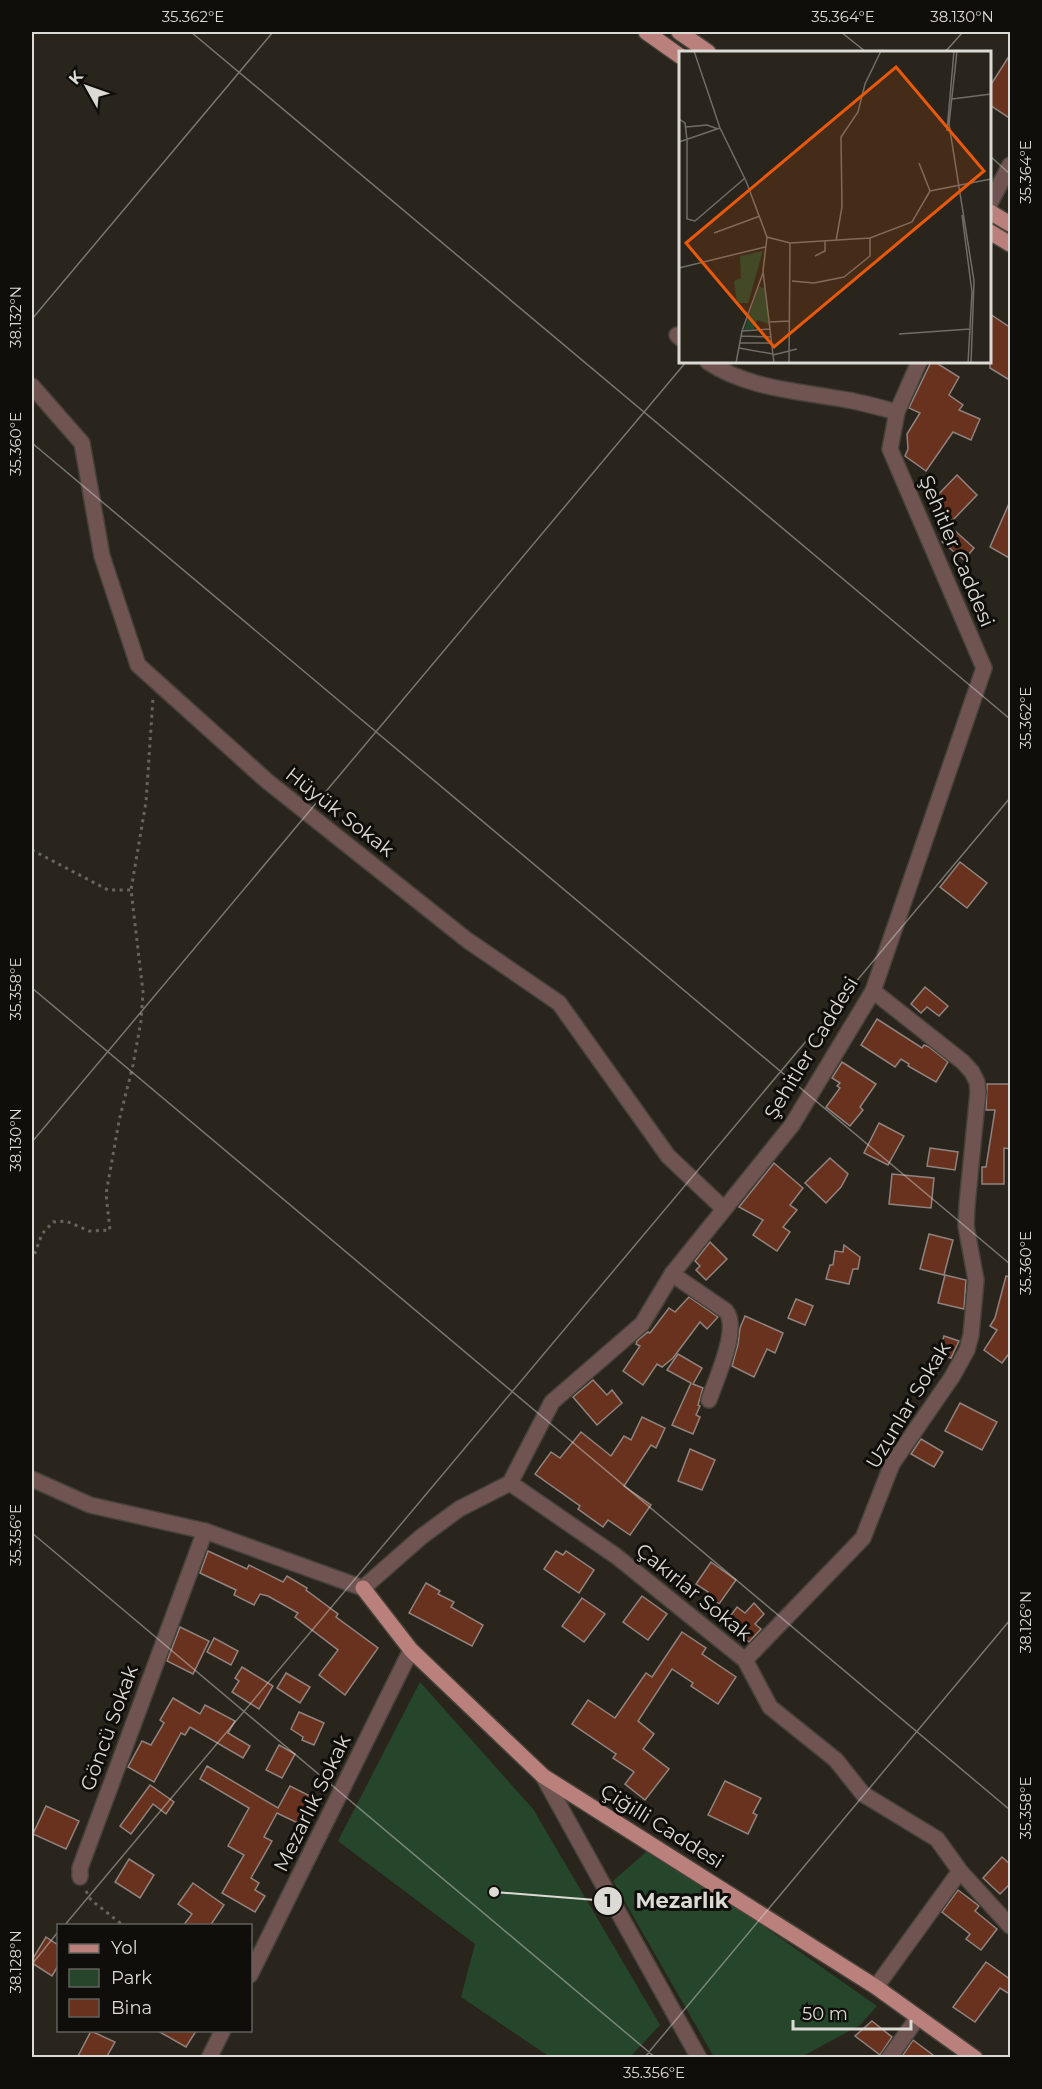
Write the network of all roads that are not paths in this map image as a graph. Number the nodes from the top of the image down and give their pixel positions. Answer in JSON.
{"nodes":[{"id":1,"x":646,"y":32,"type":"edge"},
{"id":2,"x":679,"y":32,"type":"edge"},
{"id":3,"x":707,"y":51,"type":"edge"},
{"id":4,"x":679,"y":55,"type":"edge"},
{"id":5,"x":1011,"y":165,"type":"edge"},
{"id":6,"x":991,"y":200,"type":"edge"},
{"id":7,"x":991,"y":213,"type":"edge"},
{"id":8,"x":1011,"y":224,"type":"edge"},
{"id":9,"x":991,"y":233,"type":"edge"},
{"id":10,"x":1011,"y":244,"type":"edge"},
{"id":11,"x":710,"y":363,"type":"edge"},
{"id":12,"x":919,"y":363,"type":"edge"},
{"id":13,"x":32,"y":386,"type":"edge"},
{"id":14,"x":897,"y":412,"type":"junction"},
{"id":15,"x":873,"y":991,"type":"junction"},
{"id":16,"x":724,"y":1209,"type":"junction"},
{"id":17,"x":672,"y":1274,"type":"junction"},
{"id":18,"x":709,"y":1400,"type":"dead end"},
{"id":19,"x":32,"y":1479,"type":"edge"},
{"id":20,"x":510,"y":1483,"type":"junction"},
{"id":21,"x":205,"y":1531,"type":"junction"},
{"id":22,"x":363,"y":1588,"type":"junction"},
{"id":23,"x":411,"y":1650,"type":"junction"},
{"id":24,"x":745,"y":1660,"type":"junction"},
{"id":25,"x":543,"y":1776,"type":"junction"},
{"id":26,"x":960,"y":1871,"type":"junction"},
{"id":27,"x":80,"y":1877,"type":"road end"},
{"id":28,"x":1011,"y":1926,"type":"edge"},
{"id":29,"x":252,"y":1971,"type":"edge"},
{"id":30,"x":876,"y":1987,"type":"junction"},
{"id":31,"x":918,"y":2017,"type":"junction"},
{"id":32,"x":222,"y":2032,"type":"edge"},
{"id":33,"x":969,"y":2056,"type":"edge"},
{"id":34,"x":209,"y":2058,"type":"edge"},
{"id":35,"x":699,"y":2058,"type":"edge"},
{"id":36,"x":889,"y":2058,"type":"edge"}],
"edges":[{"from":1,"to":4,"type":"main road"},
{"from":2,"to":3,"type":"main road"},
{"from":5,"to":6,"type":"street"},
{"from":7,"to":8,"type":"main road"},
{"from":9,"to":10,"type":"main road"},
{"from":11,"to":14,"type":"street"},
{"from":12,"to":14,"type":"street","name":"Şehitler Caddesi"},
{"from":13,"to":16,"type":"street","name":"Hüyük Sokak"},
{"from":14,"to":15,"type":"street","name":"Şehitler Caddesi"},
{"from":15,"to":16,"type":"street","name":"Şehitler Caddesi"},
{"from":15,"to":24,"type":"street","name":"Uzunlar Sokak"},
{"from":16,"to":17,"type":"street","name":"Şehitler Caddesi"},
{"from":17,"to":18,"type":"street"},
{"from":17,"to":20,"type":"street","name":"Şehitler Caddesi"},
{"from":19,"to":21,"type":"street"},
{"from":20,"to":22,"type":"street"},
{"from":20,"to":24,"type":"street","name":"Çakırlar Sokak"},
{"from":21,"to":22,"type":"street"},
{"from":21,"to":27,"type":"street","name":"Göncü Sokak"},
{"from":22,"to":23,"type":"main road","name":"Çiğilli Caddesi"},
{"from":23,"to":25,"type":"main road","name":"Çiğilli Caddesi"},
{"from":23,"to":29,"type":"street","name":"Mezarlık Sokak"},
{"from":24,"to":26,"type":"street","name":"Çakırlar Sokak"},
{"from":25,"to":30,"type":"main road","name":"Çiğilli Caddesi"},
{"from":25,"to":35,"type":"street"},
{"from":26,"to":28,"type":"street","name":"Çakırlar Sokak"},
{"from":26,"to":30,"type":"street"},
{"from":30,"to":31,"type":"main road","name":"Çiğilli Caddesi"},
{"from":31,"to":33,"type":"main road","name":"Çiğilli Caddesi"},
{"from":31,"to":36,"type":"street"},
{"from":32,"to":34,"type":"street"}]}
